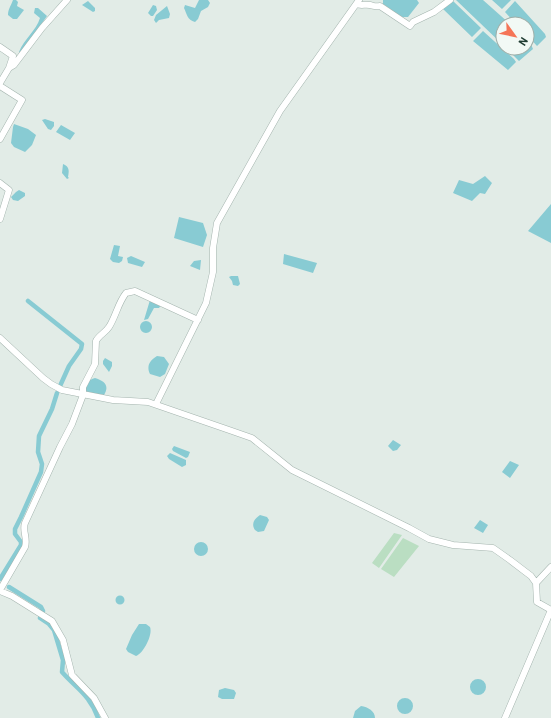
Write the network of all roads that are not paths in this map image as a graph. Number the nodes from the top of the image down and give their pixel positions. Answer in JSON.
{"nodes":[{"id":1,"x":67,"y":0,"type":"edge"},
{"id":2,"x":450,"y":0,"type":"edge"},
{"id":3,"x":358,"y":2,"type":"edge"},
{"id":4,"x":0,"y":47,"type":"edge"},
{"id":5,"x":9,"y":68,"type":"junction"},
{"id":6,"x":0,"y":83,"type":"edge"},
{"id":7,"x":0,"y":86,"type":"edge"},
{"id":8,"x":3,"y":127,"type":"edge"},
{"id":9,"x":0,"y":139,"type":"edge"},
{"id":10,"x":0,"y":183,"type":"edge"},
{"id":11,"x":0,"y":219,"type":"edge"},
{"id":12,"x":198,"y":320,"type":"junction"},
{"id":13,"x":0,"y":338,"type":"edge"},
{"id":14,"x":83,"y":395,"type":"junction"},
{"id":15,"x":156,"y":404,"type":"junction"},
{"id":16,"x":551,"y":567,"type":"edge"},
{"id":17,"x":536,"y":583,"type":"junction"},
{"id":18,"x":0,"y":590,"type":"edge"},
{"id":19,"x":551,"y":610,"type":"edge"},
{"id":20,"x":105,"y":718,"type":"edge"},
{"id":21,"x":505,"y":718,"type":"edge"}],
"edges":[{"from":1,"to":5,"type":"street"},
{"from":2,"to":3,"type":"street"},
{"from":3,"to":12,"type":"street"},
{"from":4,"to":5,"type":"street"},
{"from":5,"to":6,"type":"street"},
{"from":7,"to":8,"type":"street"},
{"from":8,"to":9,"type":"street"},
{"from":10,"to":11,"type":"street"},
{"from":12,"to":14,"type":"street"},
{"from":12,"to":15,"type":"street"},
{"from":13,"to":14,"type":"street"},
{"from":14,"to":15,"type":"street"},
{"from":14,"to":18,"type":"street"},
{"from":15,"to":17,"type":"street"},
{"from":16,"to":17,"type":"street"},
{"from":17,"to":19,"type":"street"},
{"from":18,"to":20,"type":"street"},
{"from":19,"to":21,"type":"street"}]}
